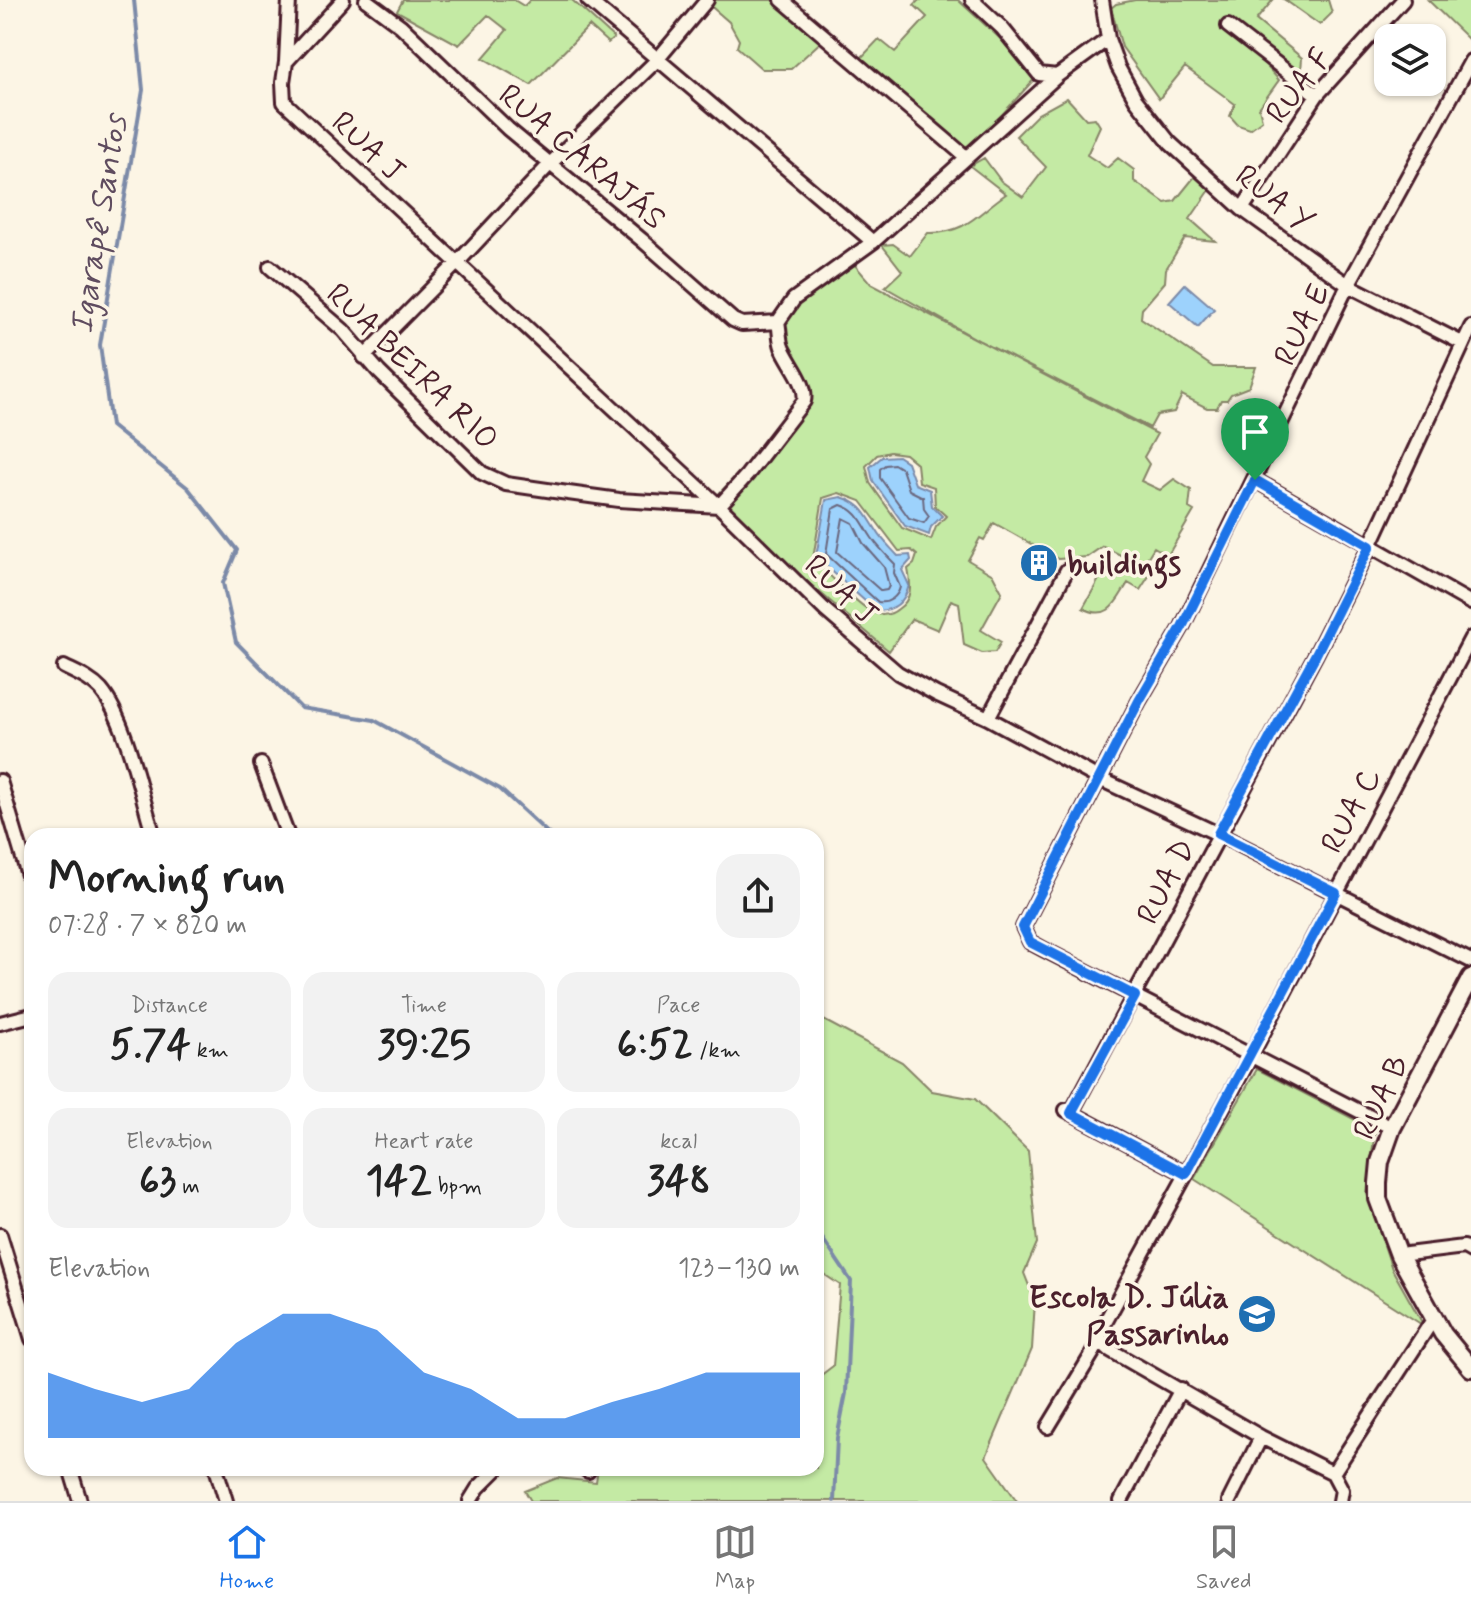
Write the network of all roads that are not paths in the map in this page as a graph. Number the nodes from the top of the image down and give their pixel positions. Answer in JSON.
{"nodes":[{"id":1,"x":289,"y":0,"type":"edge"},
{"id":2,"x":343,"y":0,"type":"edge"},
{"id":3,"x":366,"y":0,"type":"edge"},
{"id":4,"x":588,"y":0,"type":"edge"},
{"id":5,"x":707,"y":0,"type":"edge"},
{"id":6,"x":782,"y":0,"type":"edge"},
{"id":7,"x":972,"y":0,"type":"edge"},
{"id":8,"x":1102,"y":0,"type":"edge"},
{"id":9,"x":1403,"y":0,"type":"edge"},
{"id":10,"x":1228,"y":26,"type":"dead end"},
{"id":11,"x":1108,"y":39,"type":"junction"},
{"id":12,"x":657,"y":60,"type":"junction"},
{"id":13,"x":1471,"y":61,"type":"edge"},
{"id":14,"x":286,"y":62,"type":"junction"},
{"id":15,"x":1057,"y":76,"type":"junction"},
{"id":16,"x":1317,"y":95,"type":"junction"},
{"id":17,"x":966,"y":157,"type":"junction"},
{"id":18,"x":550,"y":164,"type":"junction"},
{"id":19,"x":1242,"y":209,"type":"junction"},
{"id":20,"x":873,"y":242,"type":"junction"},
{"id":21,"x":457,"y":263,"type":"junction"},
{"id":22,"x":270,"y":267,"type":"dead end"},
{"id":23,"x":1348,"y":285,"type":"junction"},
{"id":24,"x":778,"y":322,"type":"junction"},
{"id":25,"x":1471,"y":327,"type":"edge"},
{"id":26,"x":1462,"y":343,"type":"junction"},
{"id":27,"x":364,"y":357,"type":"junction"},
{"id":28,"x":1255,"y":480,"type":"junction"},
{"id":29,"x":719,"y":506,"type":"junction"},
{"id":30,"x":1370,"y":546,"type":"junction"},
{"id":31,"x":1067,"y":570,"type":"dead end"},
{"id":32,"x":1471,"y":603,"type":"edge"},
{"id":33,"x":1471,"y":638,"type":"edge"},
{"id":34,"x":64,"y":667,"type":"dead end"},
{"id":35,"x":988,"y":718,"type":"junction"},
{"id":36,"x":261,"y":764,"type":"dead end"},
{"id":37,"x":1100,"y":779,"type":"junction"},
{"id":38,"x":0,"y":781,"type":"edge"},
{"id":39,"x":152,"y":828,"type":"edge"},
{"id":40,"x":285,"y":828,"type":"edge"},
{"id":41,"x":1218,"y":834,"type":"junction"},
{"id":42,"x":24,"y":862,"type":"edge"},
{"id":43,"x":1336,"y":893,"type":"junction"},
{"id":44,"x":1471,"y":961,"type":"edge"},
{"id":45,"x":1471,"y":978,"type":"edge"},
{"id":46,"x":1135,"y":996,"type":"junction"},
{"id":47,"x":24,"y":1017,"type":"edge"},
{"id":48,"x":0,"y":1023,"type":"edge"},
{"id":49,"x":1251,"y":1056,"type":"junction"},
{"id":50,"x":1392,"y":1128,"type":"junction"},
{"id":51,"x":1186,"y":1174,"type":"junction"},
{"id":52,"x":0,"y":1235,"type":"edge"},
{"id":53,"x":1471,"y":1235,"type":"edge"},
{"id":54,"x":1467,"y":1249,"type":"edge"},
{"id":55,"x":1399,"y":1255,"type":"junction"},
{"id":56,"x":24,"y":1313,"type":"edge"},
{"id":57,"x":1434,"y":1318,"type":"junction"},
{"id":58,"x":1100,"y":1341,"type":"junction"},
{"id":59,"x":1471,"y":1368,"type":"edge"},
{"id":60,"x":1181,"y":1389,"type":"junction"},
{"id":61,"x":1048,"y":1427,"type":"dead end"},
{"id":62,"x":1261,"y":1437,"type":"junction"},
{"id":63,"x":1333,"y":1473,"type":"junction"},
{"id":64,"x":72,"y":1476,"type":"edge"},
{"id":65,"x":218,"y":1476,"type":"edge"},
{"id":66,"x":490,"y":1476,"type":"edge"},
{"id":67,"x":1341,"y":1495,"type":"edge"},
{"id":68,"x":80,"y":1501,"type":"edge"},
{"id":69,"x":226,"y":1501,"type":"edge"},
{"id":70,"x":470,"y":1501,"type":"edge"},
{"id":71,"x":1121,"y":1501,"type":"edge"},
{"id":72,"x":1229,"y":1501,"type":"edge"}],
"edges":[{"from":1,"to":14,"type":"street"},
{"from":2,"to":14,"type":"street"},
{"from":3,"to":18,"type":"street","name":"RUA CARAJÁS"},
{"from":4,"to":12,"type":"street"},
{"from":5,"to":12,"type":"street"},
{"from":6,"to":17,"type":"street"},
{"from":7,"to":15,"type":"street"},
{"from":8,"to":11,"type":"street","name":"RUA Y"},
{"from":9,"to":16,"type":"street","name":"RUA F"},
{"from":10,"to":16,"type":"street"},
{"from":11,"to":15,"type":"street"},
{"from":11,"to":19,"type":"street","name":"RUA Y"},
{"from":12,"to":18,"type":"street"},
{"from":12,"to":20,"type":"street"},
{"from":13,"to":23,"type":"street","name":"RUA E"},
{"from":14,"to":21,"type":"street","name":"RUA J"},
{"from":15,"to":17,"type":"street"},
{"from":16,"to":19,"type":"street","name":"RUA F"},
{"from":17,"to":20,"type":"street"},
{"from":18,"to":21,"type":"street"},
{"from":18,"to":24,"type":"street","name":"RUA CARAJÁS"},
{"from":19,"to":23,"type":"street","name":"RUA Y"},
{"from":20,"to":24,"type":"street"},
{"from":21,"to":27,"type":"street"},
{"from":21,"to":29,"type":"street","name":"RUA J"},
{"from":22,"to":27,"type":"street","name":"RUA BEIRA RIO"},
{"from":23,"to":26,"type":"street","name":"RUA Y"},
{"from":23,"to":28,"type":"street","name":"RUA E"},
{"from":24,"to":29,"type":"street"},
{"from":25,"to":26,"type":"street","name":"RUA D"},
{"from":26,"to":30,"type":"street","name":"RUA D"},
{"from":27,"to":29,"type":"street","name":"RUA BEIRA RIO"},
{"from":28,"to":30,"type":"street"},
{"from":28,"to":37,"type":"street","name":"RUA E"},
{"from":29,"to":35,"type":"street","name":"RUA J"},
{"from":30,"to":32,"type":"street"},
{"from":30,"to":41,"type":"street","name":"RUA D"},
{"from":31,"to":35,"type":"street"},
{"from":33,"to":43,"type":"street","name":"RUA C"},
{"from":34,"to":39,"type":"street"},
{"from":35,"to":37,"type":"street","name":"RUA J"},
{"from":36,"to":40,"type":"street"},
{"from":37,"to":41,"type":"street","name":"RUA J"},
{"from":37,"to":46,"type":"street","name":"RUA E"},
{"from":38,"to":42,"type":"street"},
{"from":41,"to":43,"type":"street","name":"RUA J"},
{"from":41,"to":46,"type":"street","name":"RUA D"},
{"from":43,"to":44,"type":"street","name":"RUA J"},
{"from":43,"to":49,"type":"street","name":"RUA C"},
{"from":45,"to":50,"type":"street","name":"RUA B"},
{"from":46,"to":49,"type":"street"},
{"from":46,"to":51,"type":"street","name":"RUA D"},
{"from":47,"to":48,"type":"street"},
{"from":49,"to":50,"type":"street"},
{"from":49,"to":51,"type":"street","name":"RUA C"},
{"from":50,"to":55,"type":"street","name":"RUA B"},
{"from":51,"to":58,"type":"street","name":"RUA C"},
{"from":52,"to":56,"type":"street"},
{"from":53,"to":54,"type":"street"},
{"from":54,"to":55,"type":"street"},
{"from":55,"to":57,"type":"street","name":"RUA B"},
{"from":57,"to":59,"type":"street","name":"RUA B"},
{"from":57,"to":63,"type":"street"},
{"from":58,"to":60,"type":"street"},
{"from":58,"to":61,"type":"street","name":"RUA C"},
{"from":60,"to":62,"type":"street"},
{"from":60,"to":71,"type":"street"},
{"from":62,"to":63,"type":"street"},
{"from":62,"to":72,"type":"street"},
{"from":63,"to":67,"type":"street"},
{"from":64,"to":68,"type":"street"},
{"from":65,"to":69,"type":"street"},
{"from":66,"to":70,"type":"street"}]}
